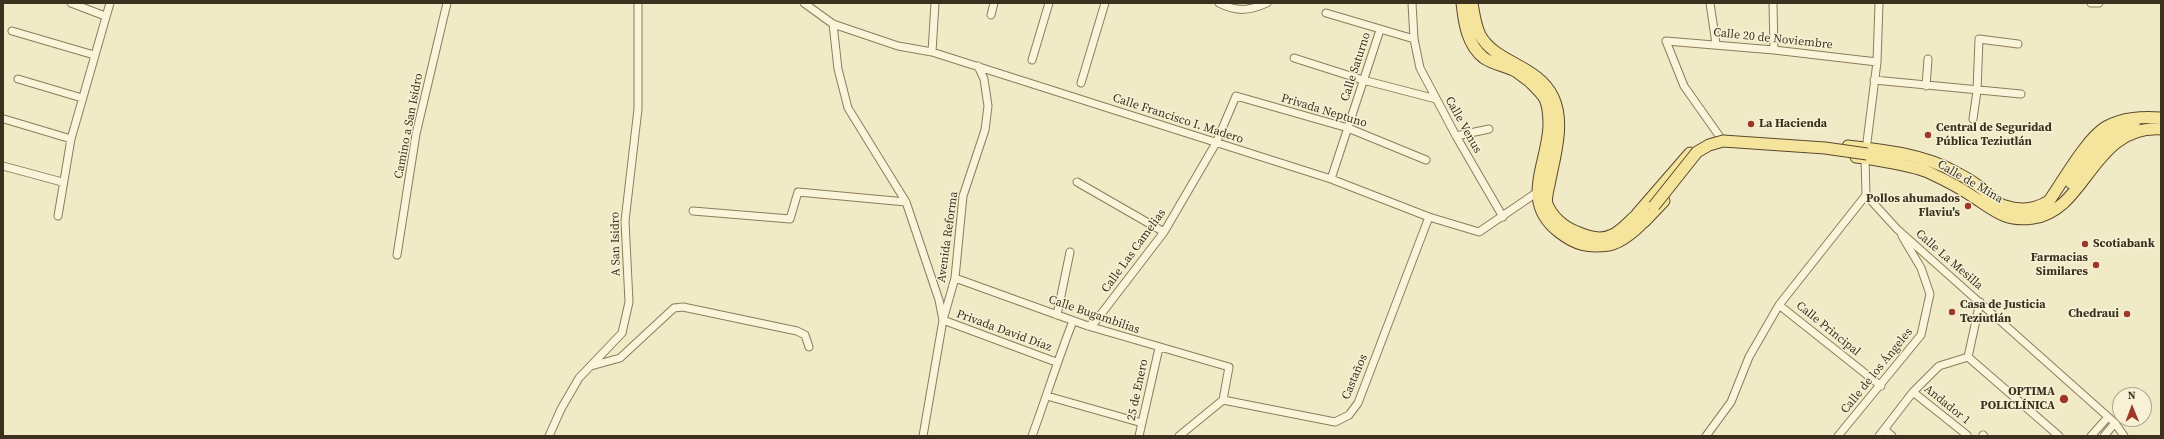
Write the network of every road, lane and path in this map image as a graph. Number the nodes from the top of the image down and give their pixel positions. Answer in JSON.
{"nodes":[{"id":1,"x":71,"y":3,"type":"edge"},
{"id":2,"x":110,"y":3,"type":"edge"},
{"id":3,"x":447,"y":3,"type":"edge"},
{"id":4,"x":638,"y":3,"type":"edge"},
{"id":5,"x":804,"y":3,"type":"edge"},
{"id":6,"x":935,"y":3,"type":"edge"},
{"id":7,"x":994,"y":3,"type":"edge"},
{"id":8,"x":1049,"y":3,"type":"edge"},
{"id":9,"x":1105,"y":3,"type":"edge"},
{"id":10,"x":1219,"y":3,"type":"edge"},
{"id":11,"x":1267,"y":3,"type":"edge"},
{"id":12,"x":1412,"y":3,"type":"edge"},
{"id":13,"x":1462,"y":3,"type":"edge"},
{"id":14,"x":1472,"y":3,"type":"edge"},
{"id":15,"x":1710,"y":3,"type":"edge"},
{"id":16,"x":1773,"y":3,"type":"edge"},
{"id":17,"x":1879,"y":3,"type":"edge"},
{"id":18,"x":2091,"y":3,"type":"edge"},
{"id":19,"x":2099,"y":3,"type":"edge"},
{"id":20,"x":1326,"y":13,"type":"dead end"},
{"id":21,"x":991,"y":15,"type":"dead end"},
{"id":22,"x":105,"y":16,"type":"junction"},
{"id":23,"x":834,"y":24,"type":"junction"},
{"id":24,"x":1380,"y":30,"type":"junction"},
{"id":25,"x":12,"y":31,"type":"dead end"},
{"id":26,"x":1414,"y":40,"type":"junction"},
{"id":27,"x":1716,"y":44,"type":"junction"},
{"id":28,"x":2018,"y":44,"type":"dead end"},
{"id":29,"x":1774,"y":50,"type":"junction"},
{"id":30,"x":932,"y":52,"type":"junction"},
{"id":31,"x":94,"y":55,"type":"junction"},
{"id":32,"x":1294,"y":58,"type":"dead end"},
{"id":33,"x":1928,"y":59,"type":"dead end"},
{"id":34,"x":1032,"y":60,"type":"dead end"},
{"id":35,"x":1877,"y":62,"type":"junction"},
{"id":36,"x":978,"y":66,"type":"junction"},
{"id":37,"x":18,"y":79,"type":"dead end"},
{"id":38,"x":1364,"y":80,"type":"junction"},
{"id":39,"x":1874,"y":80,"type":"junction"},
{"id":40,"x":1081,"y":83,"type":"dead end"},
{"id":41,"x":1926,"y":86,"type":"junction"},
{"id":42,"x":1977,"y":91,"type":"junction"},
{"id":43,"x":2021,"y":94,"type":"dead end"},
{"id":44,"x":1236,"y":96,"type":"joint"},
{"id":45,"x":82,"y":98,"type":"junction"},
{"id":46,"x":1436,"y":99,"type":"junction"},
{"id":47,"x":2142,"y":118,"type":"junction"},
{"id":48,"x":2161,"y":118,"type":"edge"},
{"id":49,"x":4,"y":119,"type":"edge"},
{"id":50,"x":1973,"y":119,"type":"dead end"},
{"id":51,"x":2127,"y":127,"type":"junction"},
{"id":52,"x":1348,"y":128,"type":"junction"},
{"id":53,"x":2148,"y":128,"type":"junction"},
{"id":54,"x":1489,"y":129,"type":"dead end"},
{"id":55,"x":2161,"y":129,"type":"edge"},
{"id":56,"x":1456,"y":136,"type":"junction"},
{"id":57,"x":1720,"y":137,"type":"junction"},
{"id":58,"x":71,"y":139,"type":"junction"},
{"id":59,"x":1216,"y":143,"type":"junction"},
{"id":60,"x":1865,"y":153,"type":"junction"},
{"id":61,"x":1426,"y":160,"type":"dead end"},
{"id":62,"x":3,"y":166,"type":"edge"},
{"id":63,"x":1331,"y":179,"type":"junction"},
{"id":64,"x":62,"y":182,"type":"junction"},
{"id":65,"x":1077,"y":182,"type":"dead end"},
{"id":66,"x":1544,"y":190,"type":"junction"},
{"id":67,"x":1866,"y":195,"type":"junction"},
{"id":68,"x":906,"y":202,"type":"junction"},
{"id":69,"x":692,"y":211,"type":"dead end"},
{"id":70,"x":58,"y":216,"type":"dead end"},
{"id":71,"x":1428,"y":217,"type":"junction"},
{"id":72,"x":1503,"y":217,"type":"junction"},
{"id":73,"x":1640,"y":218,"type":"junction"},
{"id":74,"x":1897,"y":229,"type":"junction"},
{"id":75,"x":1164,"y":232,"type":"junction"},
{"id":76,"x":1070,"y":252,"type":"dead end"},
{"id":77,"x":397,"y":255,"type":"dead end"},
{"id":78,"x":955,"y":278,"type":"junction"},
{"id":79,"x":1980,"y":302,"type":"junction"},
{"id":80,"x":1779,"y":304,"type":"junction"},
{"id":81,"x":1058,"y":315,"type":"junction"},
{"id":82,"x":943,"y":320,"type":"junction"},
{"id":83,"x":1073,"y":321,"type":"junction"},
{"id":84,"x":1088,"y":326,"type":"junction"},
{"id":85,"x":809,"y":347,"type":"dead end"},
{"id":86,"x":1159,"y":348,"type":"junction"},
{"id":87,"x":1968,"y":357,"type":"junction"},
{"id":88,"x":1056,"y":362,"type":"junction"},
{"id":89,"x":591,"y":366,"type":"junction"},
{"id":90,"x":1881,"y":386,"type":"junction"},
{"id":91,"x":1913,"y":392,"type":"junction"},
{"id":92,"x":1047,"y":396,"type":"junction"},
{"id":93,"x":1223,"y":400,"type":"junction"},
{"id":94,"x":2108,"y":417,"type":"junction"},
{"id":95,"x":2112,"y":420,"type":"edge"},
{"id":96,"x":1142,"y":423,"type":"junction"},
{"id":97,"x":2112,"y":427,"type":"edge"},
{"id":98,"x":2118,"y":427,"type":"edge"},
{"id":99,"x":1885,"y":430,"type":"junction"},
{"id":100,"x":1709,"y":434,"type":"edge"},
{"id":101,"x":1967,"y":435,"type":"dead end"},
{"id":102,"x":549,"y":436,"type":"edge"},
{"id":103,"x":923,"y":436,"type":"edge"},
{"id":104,"x":1032,"y":436,"type":"edge"},
{"id":105,"x":1139,"y":436,"type":"edge"},
{"id":106,"x":1179,"y":436,"type":"edge"},
{"id":107,"x":1838,"y":436,"type":"edge"},
{"id":108,"x":1879,"y":436,"type":"edge"},
{"id":109,"x":1892,"y":436,"type":"edge"},
{"id":110,"x":2059,"y":436,"type":"edge"},
{"id":111,"x":2091,"y":436,"type":"edge"},
{"id":112,"x":2104,"y":436,"type":"edge"},
{"id":113,"x":2124,"y":436,"type":"edge"}],
"edges":[{"from":1,"to":22,"type":"street"},
{"from":2,"to":22,"type":"street"},
{"from":3,"to":77,"type":"street","name":"Camino a San Isidro"},
{"from":4,"to":89,"type":"street","name":"A San Isidro"},
{"from":5,"to":23,"type":"street","name":"Calle Francisco I. Madero"},
{"from":6,"to":30,"type":"street"},
{"from":7,"to":21,"type":"street"},
{"from":8,"to":34,"type":"street"},
{"from":9,"to":40,"type":"street"},
{"from":10,"to":11,"type":"street"},
{"from":12,"to":26,"type":"street","name":"Calle Venus"},
{"from":13,"to":66,"type":"main road"},
{"from":14,"to":66,"type":"main road"},
{"from":15,"to":27,"type":"street"},
{"from":16,"to":29,"type":"street"},
{"from":17,"to":35,"type":"street"},
{"from":18,"to":19,"type":"street"},
{"from":20,"to":24,"type":"street"},
{"from":22,"to":31,"type":"street"},
{"from":23,"to":30,"type":"street","name":"Calle Francisco I. Madero"},
{"from":23,"to":68,"type":"street"},
{"from":24,"to":26,"type":"street"},
{"from":24,"to":38,"type":"street","name":"Calle Saturno"},
{"from":25,"to":31,"type":"street"},
{"from":26,"to":46,"type":"street","name":"Calle Venus"},
{"from":27,"to":29,"type":"street","name":"Calle 20 de Noviembre"},
{"from":27,"to":57,"type":"street","name":"Calle 20 de Noviembre"},
{"from":28,"to":42,"type":"street"},
{"from":29,"to":35,"type":"street","name":"Calle 20 de Noviembre"},
{"from":30,"to":36,"type":"street","name":"Calle Francisco I. Madero"},
{"from":31,"to":45,"type":"street"},
{"from":32,"to":38,"type":"street"},
{"from":33,"to":41,"type":"street"},
{"from":35,"to":39,"type":"street"},
{"from":36,"to":59,"type":"street","name":"Calle Francisco I. Madero"},
{"from":36,"to":78,"type":"street","name":"Avenida Reforma"},
{"from":37,"to":45,"type":"street"},
{"from":38,"to":46,"type":"street"},
{"from":38,"to":52,"type":"street","name":"Calle Saturno"},
{"from":39,"to":41,"type":"street"},
{"from":39,"to":60,"type":"street"},
{"from":41,"to":42,"type":"street"},
{"from":42,"to":43,"type":"street"},
{"from":42,"to":50,"type":"street"},
{"from":44,"to":52,"type":"street","name":"Privada Neptuno"},
{"from":44,"to":59,"type":"street","name":"Calle Las Camelias"},
{"from":45,"to":58,"type":"street"},
{"from":46,"to":56,"type":"street","name":"Calle Venus"},
{"from":47,"to":48,"type":"main road","name":"Calle de Mina"},
{"from":47,"to":51,"type":"main road","name":"Calle de Mina"},
{"from":47,"to":60,"type":"main road","name":"Calle de Mina"},
{"from":49,"to":58,"type":"street"},
{"from":51,"to":53,"type":"main road","name":"Calle de Mina"},
{"from":51,"to":73,"type":"main road","name":"Calle de Mina","bridge":true},
{"from":52,"to":61,"type":"street","name":"Privada Neptuno"},
{"from":52,"to":63,"type":"street","name":"Calle Saturno"},
{"from":53,"to":55,"type":"main road","name":"Calle de Mina"},
{"from":53,"to":60,"type":"main road","name":"Calle de Mina"},
{"from":54,"to":56,"type":"street"},
{"from":56,"to":72,"type":"street","name":"Calle Venus"},
{"from":57,"to":60,"type":"main road"},
{"from":57,"to":73,"type":"main road"},
{"from":58,"to":64,"type":"street"},
{"from":59,"to":63,"type":"street","name":"Calle Francisco I. Madero"},
{"from":59,"to":75,"type":"street","name":"Calle Las Camelias"},
{"from":60,"to":67,"type":"street"},
{"from":60,"to":73,"type":"main road"},
{"from":62,"to":64,"type":"street"},
{"from":63,"to":71,"type":"street","name":"Calle Francisco I. Madero"},
{"from":64,"to":70,"type":"street"},
{"from":65,"to":75,"type":"street"},
{"from":66,"to":72,"type":"street","name":"Calle Francisco I. Madero"},
{"from":66,"to":73,"type":"main road"},
{"from":67,"to":74,"type":"street","name":"Calle La Mesilla"},
{"from":67,"to":80,"type":"street"},
{"from":68,"to":69,"type":"street"},
{"from":68,"to":82,"type":"street"},
{"from":71,"to":72,"type":"street","name":"Calle Francisco I. Madero"},
{"from":71,"to":93,"type":"street","name":"Castaños"},
{"from":74,"to":79,"type":"street","name":"Calle La Mesilla"},
{"from":74,"to":90,"type":"street","name":"Calle de los Ángeles"},
{"from":75,"to":84,"type":"street","name":"Calle Las Camelias"},
{"from":76,"to":81,"type":"street"},
{"from":78,"to":81,"type":"street","name":"Calle Bugambilias"},
{"from":78,"to":82,"type":"street","name":"Avenida Reforma"},
{"from":79,"to":87,"type":"street"},
{"from":79,"to":94,"type":"street","name":"Calle La Mesilla"},
{"from":80,"to":90,"type":"street","name":"Calle Principal"},
{"from":80,"to":100,"type":"street"},
{"from":81,"to":83,"type":"street","name":"Calle Bugambilias"},
{"from":82,"to":88,"type":"street","name":"Privada David Díaz"},
{"from":82,"to":103,"type":"street","name":"Avenida Reforma"},
{"from":83,"to":84,"type":"street","name":"Calle Bugambilias"},
{"from":83,"to":88,"type":"street"},
{"from":84,"to":86,"type":"street","name":"Calle Bugambilias"},
{"from":85,"to":89,"type":"street"},
{"from":86,"to":93,"type":"street","name":"Calle Bugambilias"},
{"from":86,"to":96,"type":"street","name":"25 de Enero"},
{"from":87,"to":91,"type":"street"},
{"from":87,"to":110,"type":"street"},
{"from":88,"to":92,"type":"street"},
{"from":89,"to":102,"type":"street","name":"A San Isidro"},
{"from":90,"to":107,"type":"street","name":"Calle de los Ángeles"},
{"from":91,"to":99,"type":"street"},
{"from":91,"to":101,"type":"street","name":"Andador 1"},
{"from":92,"to":96,"type":"street"},
{"from":92,"to":104,"type":"street"},
{"from":93,"to":106,"type":"street"},
{"from":94,"to":95,"type":"street","name":"Calle La Mesilla"},
{"from":94,"to":111,"type":"street"},
{"from":96,"to":105,"type":"street","name":"25 de Enero"},
{"from":97,"to":112,"type":"street"},
{"from":98,"to":113,"type":"street","name":"Calle La Mesilla"},
{"from":99,"to":108,"type":"street"},
{"from":99,"to":109,"type":"street"}]}
